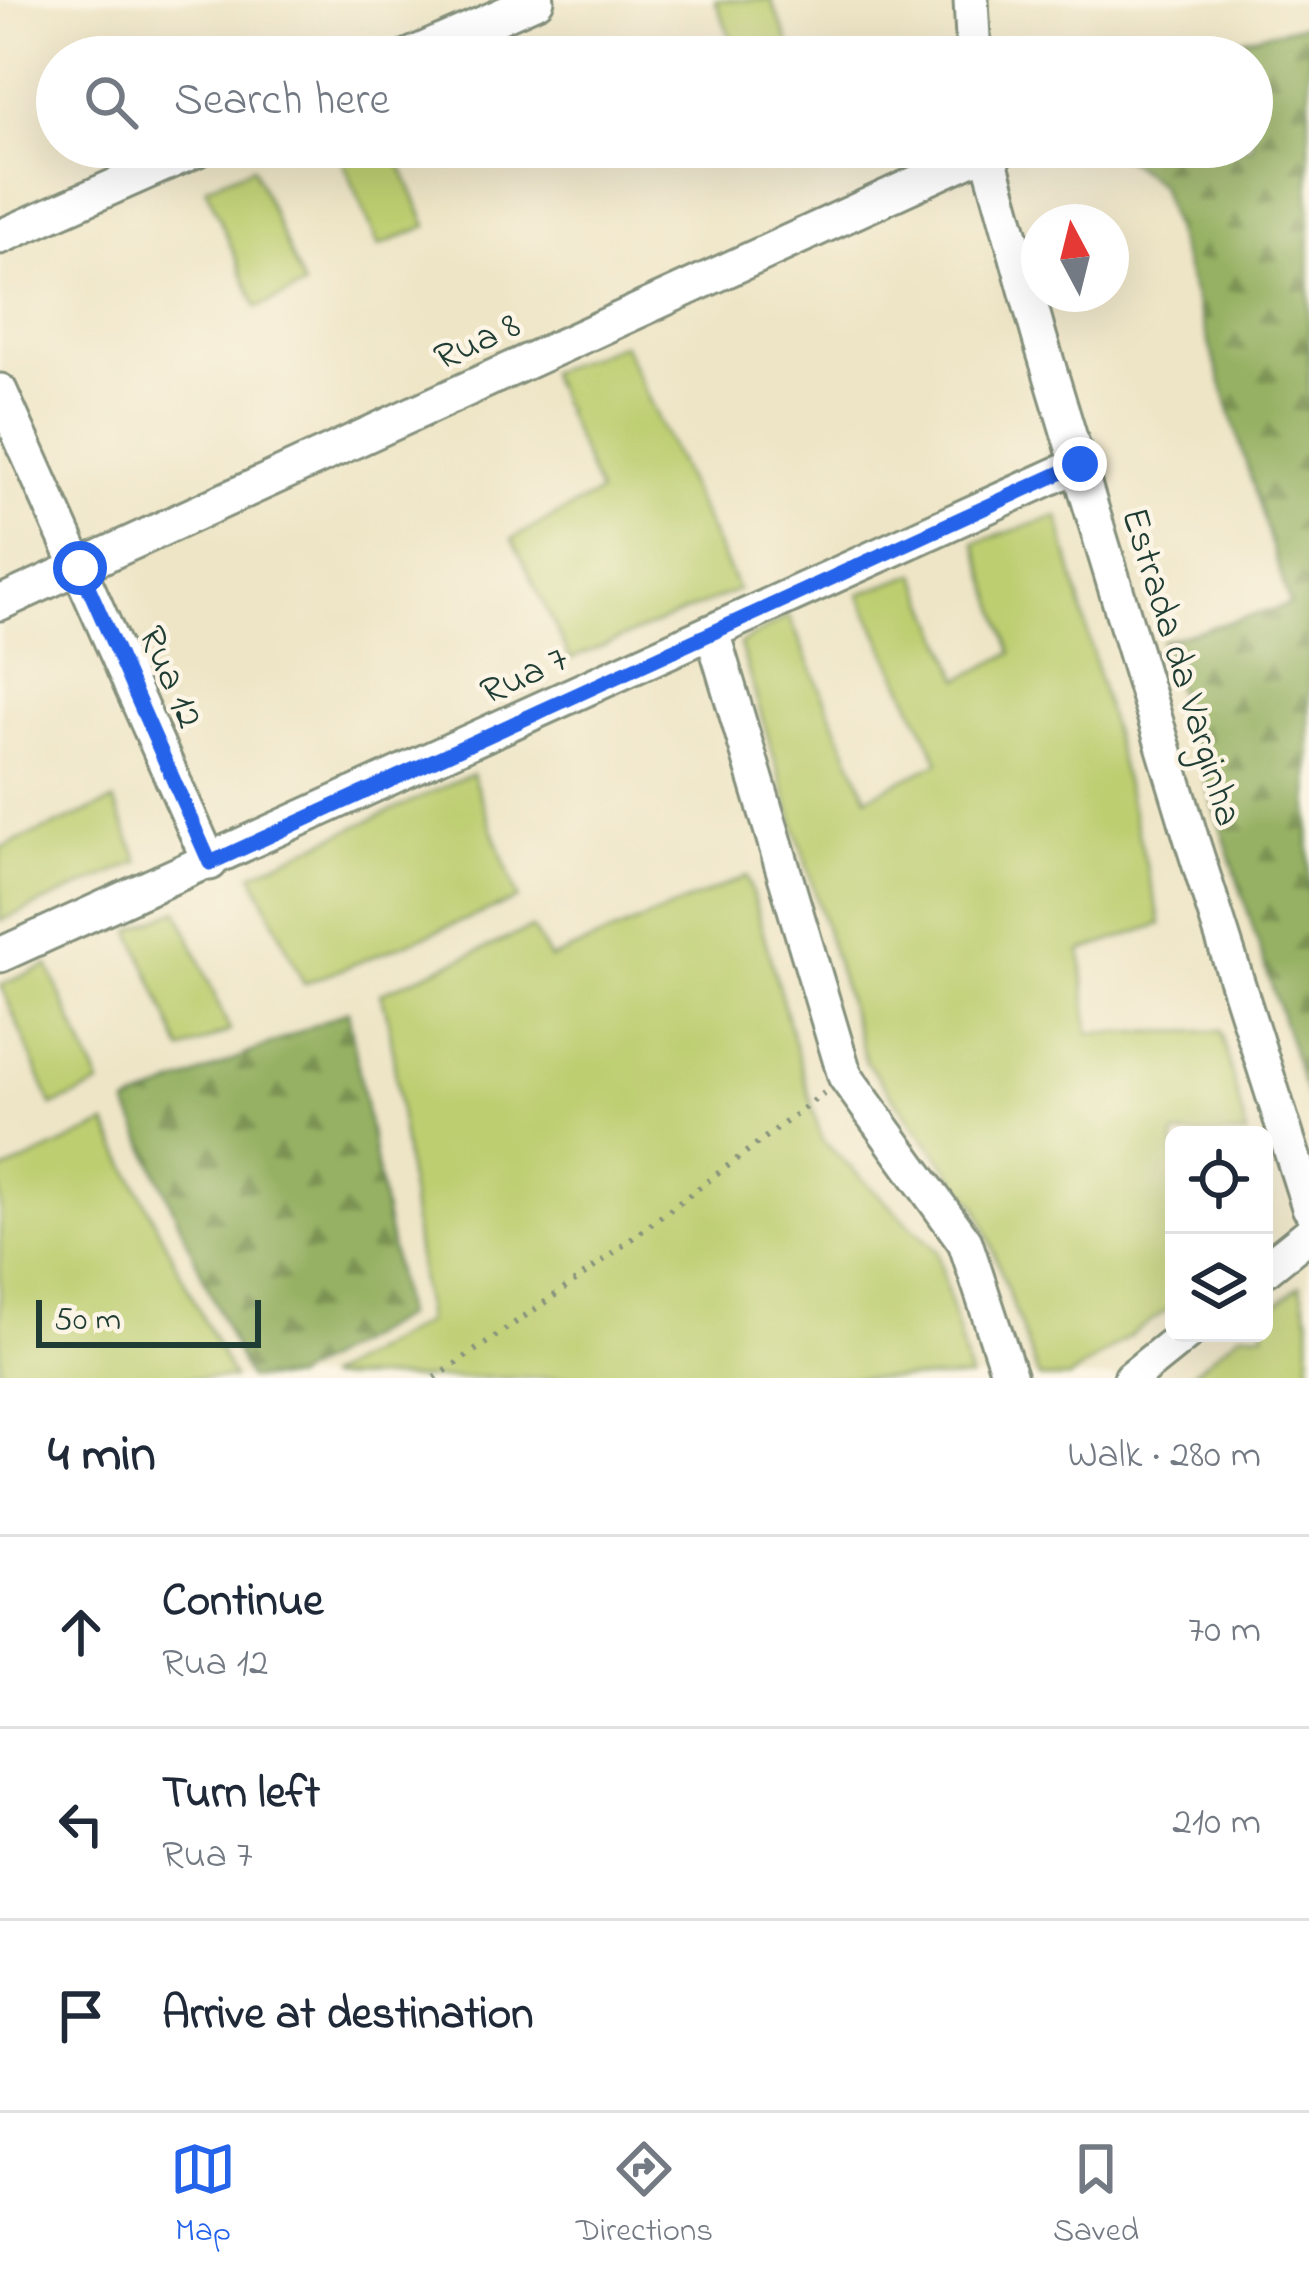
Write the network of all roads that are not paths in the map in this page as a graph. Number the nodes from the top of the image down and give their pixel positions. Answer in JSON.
{"nodes":[{"id":1,"x":537,"y":0,"type":"edge"},
{"id":2,"x":971,"y":0,"type":"edge"},
{"id":3,"x":455,"y":36,"type":"edge"},
{"id":4,"x":973,"y":36,"type":"edge"},
{"id":5,"x":156,"y":168,"type":"edge"},
{"id":6,"x":946,"y":168,"type":"edge"},
{"id":7,"x":992,"y":168,"type":"edge"},
{"id":8,"x":0,"y":237,"type":"edge"},
{"id":9,"x":0,"y":391,"type":"edge"},
{"id":10,"x":1080,"y":464,"type":"junction"},
{"id":11,"x":80,"y":568,"type":"junction"},
{"id":12,"x":0,"y":603,"type":"edge"},
{"id":13,"x":712,"y":632,"type":"junction"},
{"id":14,"x":210,"y":863,"type":"junction"},
{"id":15,"x":0,"y":956,"type":"edge"},
{"id":16,"x":1309,"y":1207,"type":"edge"},
{"id":17,"x":1309,"y":1234,"type":"edge"},
{"id":18,"x":1273,"y":1263,"type":"edge"},
{"id":19,"x":1176,"y":1342,"type":"edge"},
{"id":20,"x":1010,"y":1378,"type":"edge"},
{"id":21,"x":1131,"y":1378,"type":"edge"}],
"edges":[{"from":1,"to":3,"type":"street"},
{"from":2,"to":4,"type":"street"},
{"from":5,"to":8,"type":"street"},
{"from":6,"to":11,"type":"street","name":"Rua 8"},
{"from":7,"to":10,"type":"street","name":"Estrada da Varginha"},
{"from":9,"to":11,"type":"street","name":"Rua 12"},
{"from":10,"to":13,"type":"street","name":"Rua 7"},
{"from":10,"to":16,"type":"street","name":"Estrada da Varginha"},
{"from":11,"to":12,"type":"street","name":"Rua 8"},
{"from":11,"to":14,"type":"street","name":"Rua 12"},
{"from":13,"to":14,"type":"street","name":"Rua 7"},
{"from":13,"to":20,"type":"street"},
{"from":14,"to":15,"type":"street","name":"Rua 7"},
{"from":17,"to":18,"type":"street"},
{"from":19,"to":21,"type":"street"}]}
